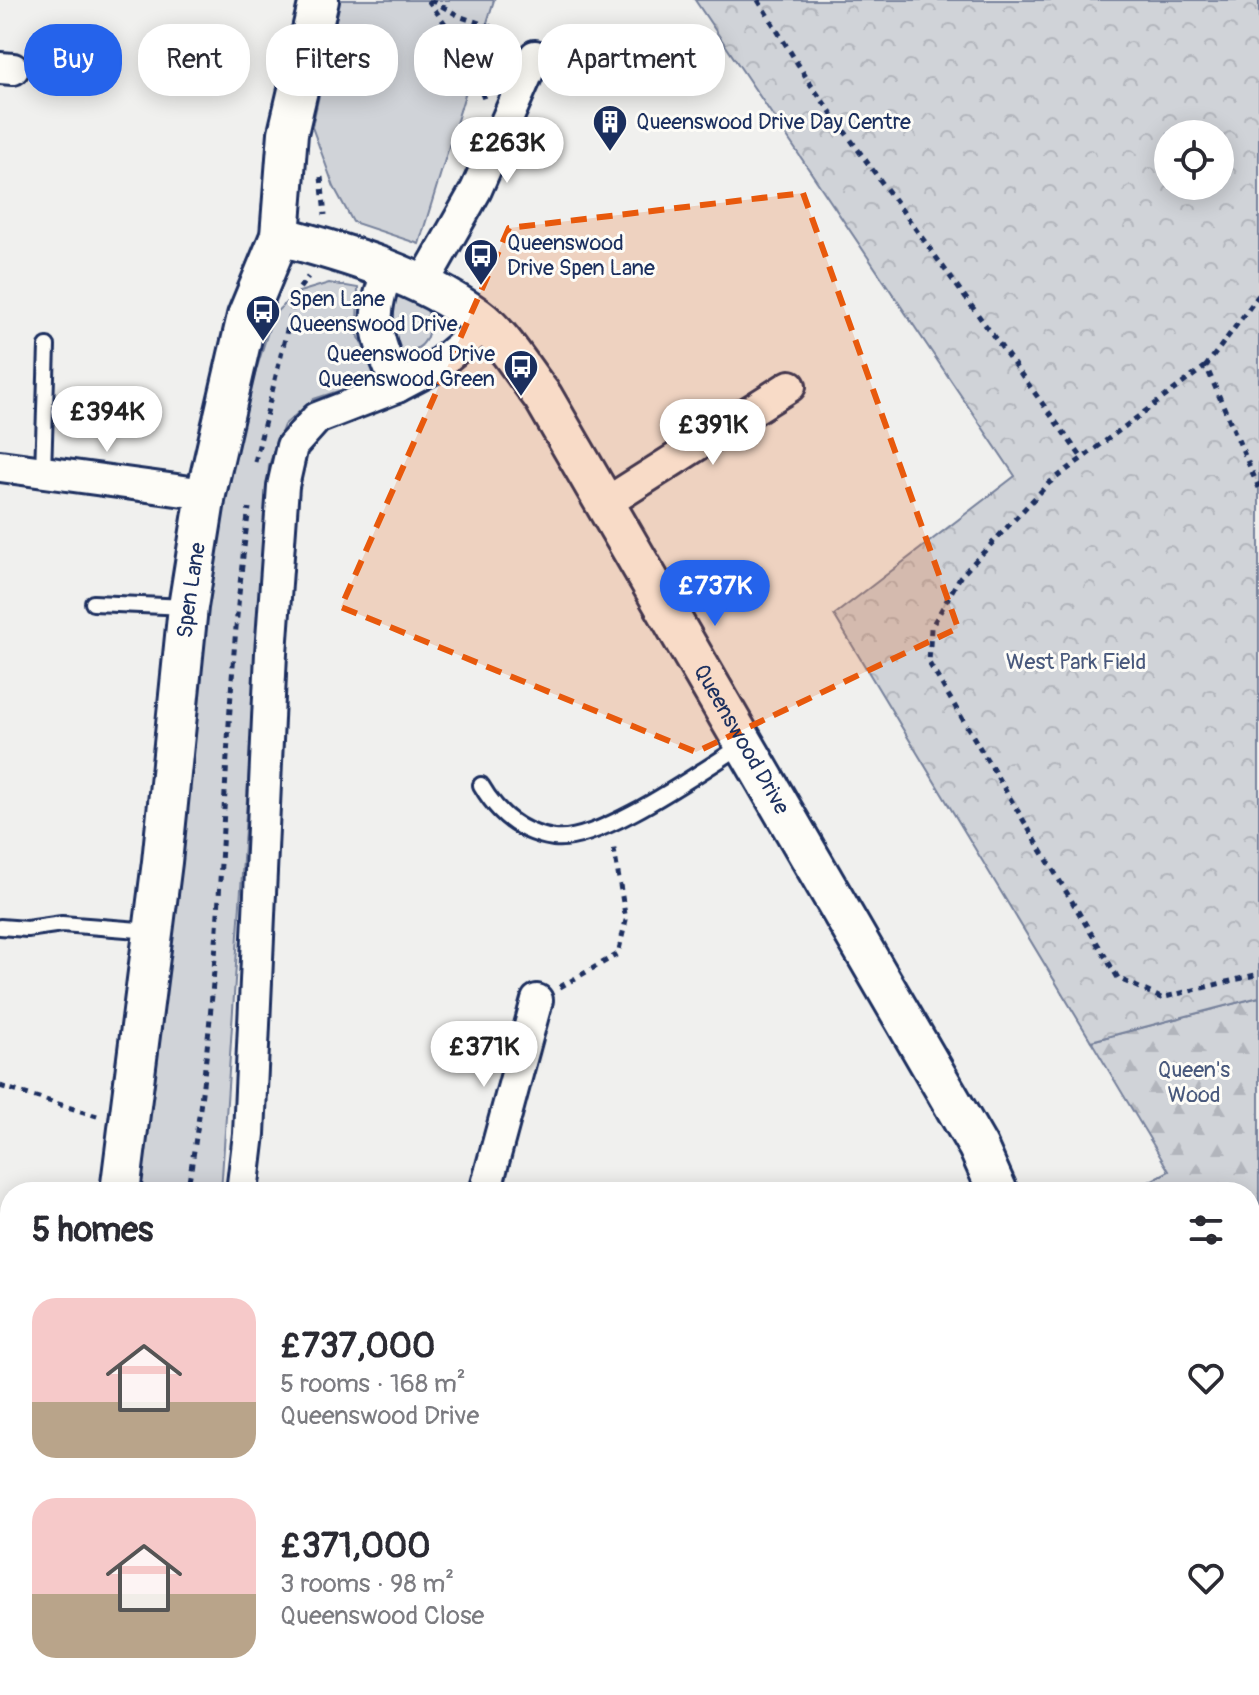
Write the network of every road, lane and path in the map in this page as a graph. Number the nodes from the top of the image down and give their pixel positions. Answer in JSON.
{"nodes":[{"id":1,"x":319,"y":0,"type":"edge"},
{"id":2,"x":430,"y":0,"type":"edge"},
{"id":3,"x":758,"y":0,"type":"edge"},
{"id":4,"x":526,"y":53,"type":"joint"},
{"id":5,"x":495,"y":147,"type":"junction"},
{"id":6,"x":321,"y":168,"type":"dead end"},
{"id":7,"x":280,"y":236,"type":"junction"},
{"id":8,"x":329,"y":249,"type":"junction"},
{"id":9,"x":405,"y":278,"type":"junction"},
{"id":10,"x":1259,"y":295,"type":"edge"},
{"id":11,"x":485,"y":325,"type":"junction"},
{"id":12,"x":47,"y":346,"type":"dead end"},
{"id":13,"x":1206,"y":366,"type":"junction"},
{"id":14,"x":790,"y":386,"type":"dead end"},
{"id":15,"x":397,"y":387,"type":"junction"},
{"id":16,"x":1082,"y":458,"type":"junction"},
{"id":17,"x":0,"y":466,"type":"edge"},
{"id":18,"x":43,"y":472,"type":"junction"},
{"id":19,"x":1259,"y":488,"type":"edge"},
{"id":20,"x":206,"y":494,"type":"junction"},
{"id":21,"x":606,"y":503,"type":"junction"},
{"id":22,"x":93,"y":603,"type":"dead end"},
{"id":23,"x":188,"y":607,"type":"junction"},
{"id":24,"x":745,"y":743,"type":"junction"},
{"id":25,"x":481,"y":785,"type":"dead end"},
{"id":26,"x":610,"y":824,"type":"junction"},
{"id":27,"x":0,"y":927,"type":"edge"},
{"id":28,"x":153,"y":931,"type":"junction"},
{"id":29,"x":1259,"y":974,"type":"edge"},
{"id":30,"x":537,"y":1000,"type":"joint"},
{"id":31,"x":0,"y":1086,"type":"edge"},
{"id":32,"x":129,"y":1125,"type":"junction"},
{"id":33,"x":121,"y":1182,"type":"edge"},
{"id":34,"x":243,"y":1182,"type":"edge"},
{"id":35,"x":488,"y":1182,"type":"edge"},
{"id":36,"x":990,"y":1182,"type":"edge"}],
"edges":[{"from":1,"to":7,"type":"street","name":"Spen Lane"},
{"from":2,"to":4,"type":"path"},
{"from":2,"to":5,"type":"path"},
{"from":3,"to":16,"type":"path"},
{"from":4,"to":5,"type":"street"},
{"from":5,"to":9,"type":"street"},
{"from":6,"to":8,"type":"path"},
{"from":7,"to":8,"type":"street","name":"Queenswood Drive"},
{"from":7,"to":20,"type":"street","name":"Spen Lane"},
{"from":8,"to":9,"type":"street","name":"Queenswood Drive"},
{"from":9,"to":11,"type":"street","name":"Queenswood Drive"},
{"from":9,"to":15,"type":"street"},
{"from":10,"to":13,"type":"path"},
{"from":11,"to":15,"type":"street"},
{"from":11,"to":21,"type":"street","name":"Queenswood Drive"},
{"from":12,"to":18,"type":"lane"},
{"from":13,"to":16,"type":"path"},
{"from":13,"to":19,"type":"path"},
{"from":14,"to":21,"type":"street"},
{"from":15,"to":34,"type":"street"},
{"from":16,"to":29,"type":"path"},
{"from":17,"to":18,"type":"street"},
{"from":18,"to":20,"type":"street"},
{"from":20,"to":23,"type":"street","name":"Spen Lane"},
{"from":21,"to":24,"type":"street","name":"Queenswood Drive"},
{"from":22,"to":23,"type":"lane"},
{"from":23,"to":28,"type":"street","name":"Spen Lane"},
{"from":24,"to":26,"type":"lane"},
{"from":24,"to":36,"type":"street","name":"Queenswood Drive"},
{"from":25,"to":26,"type":"lane"},
{"from":26,"to":30,"type":"path"},
{"from":27,"to":28,"type":"lane"},
{"from":28,"to":32,"type":"street","name":"Spen Lane"},
{"from":30,"to":35,"type":"street"},
{"from":31,"to":32,"type":"path"},
{"from":32,"to":33,"type":"street","name":"Spen Lane"}]}
